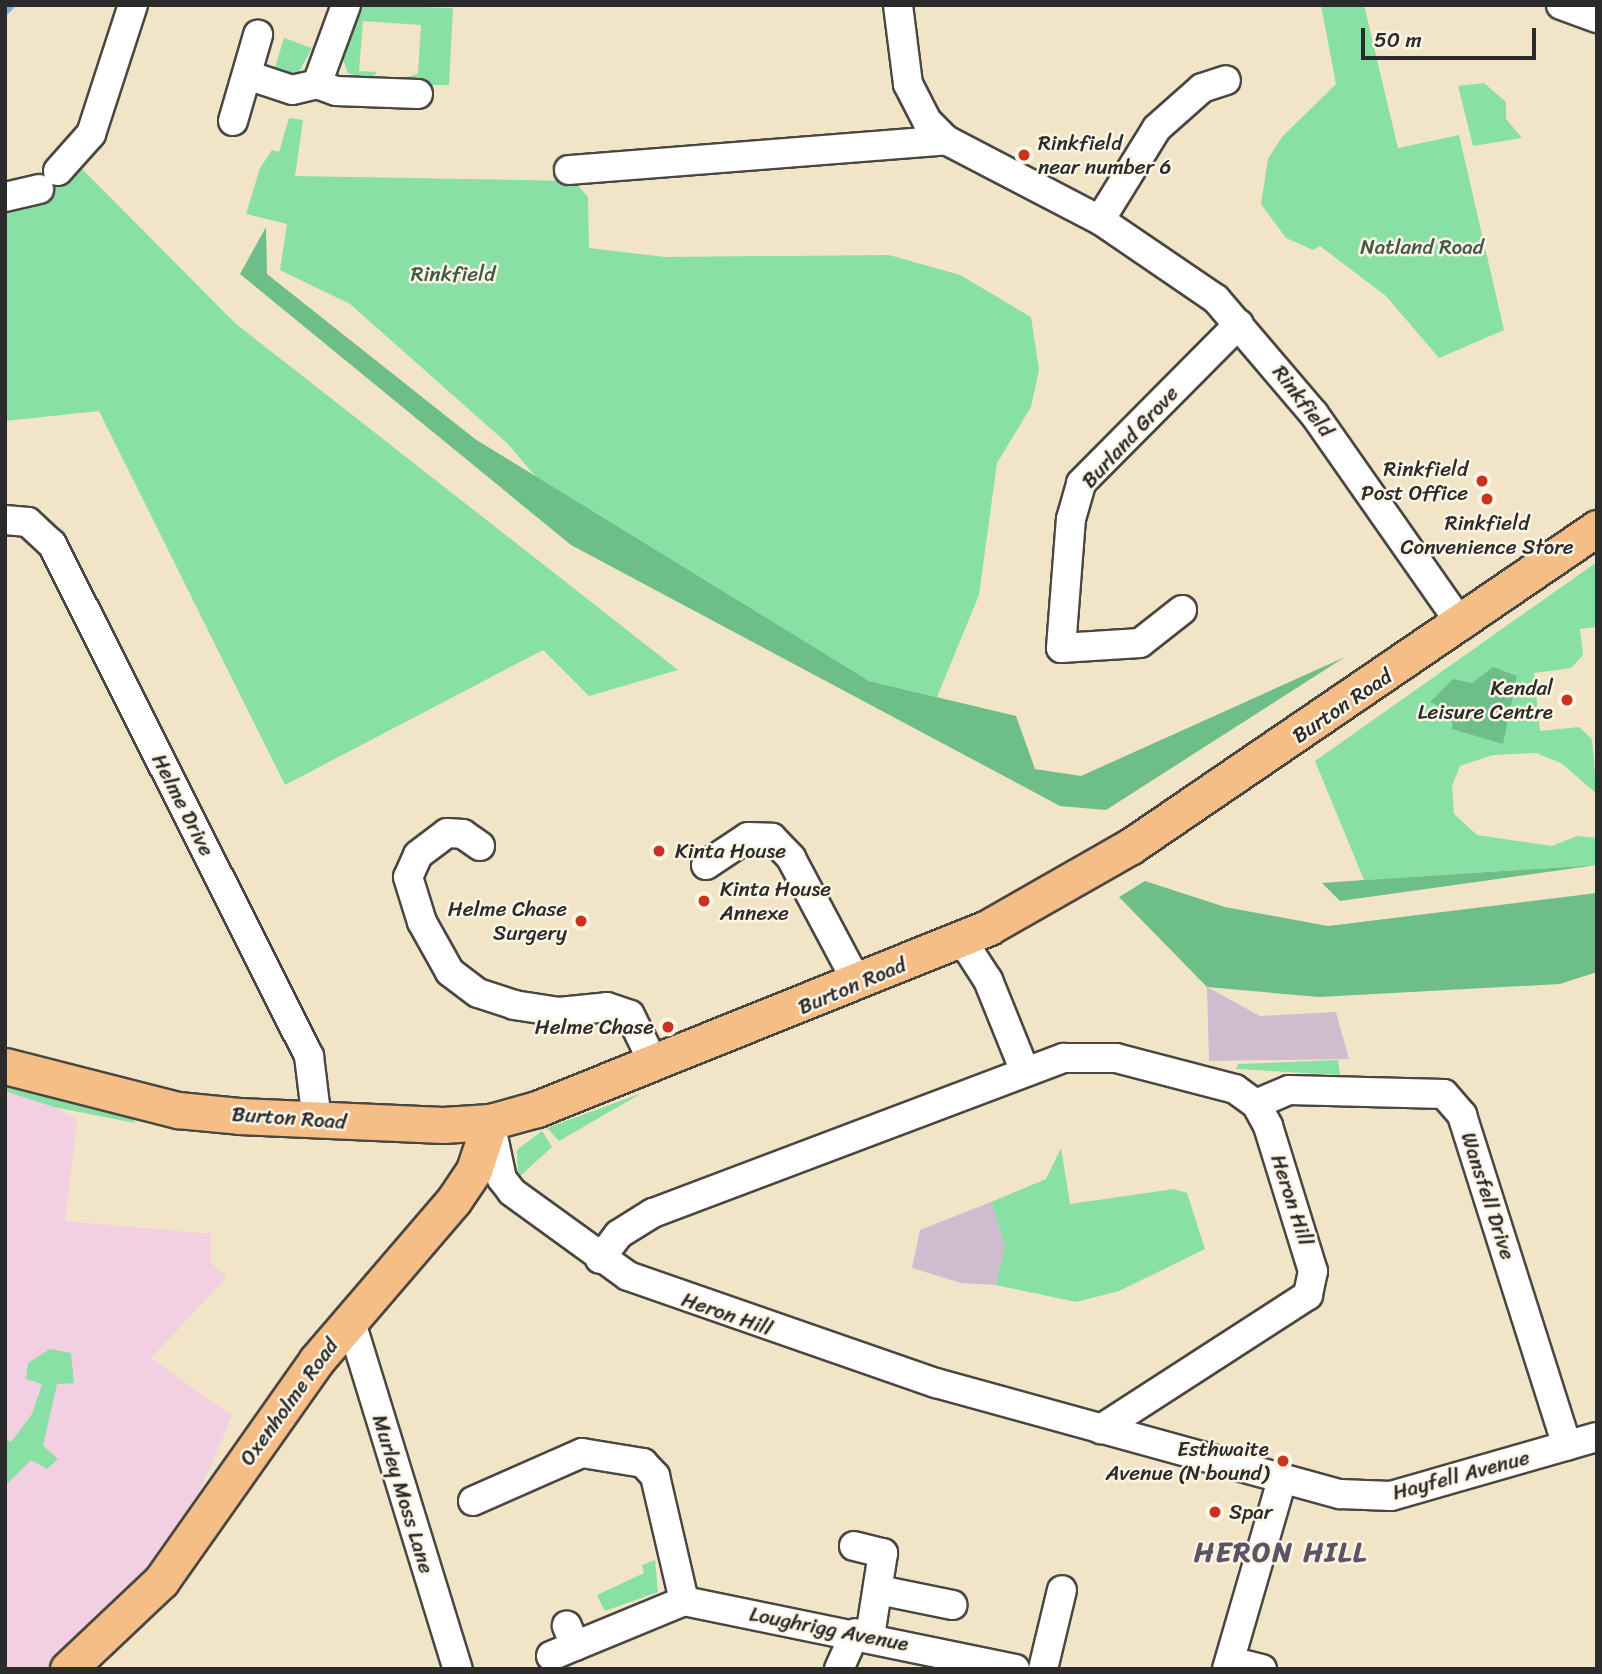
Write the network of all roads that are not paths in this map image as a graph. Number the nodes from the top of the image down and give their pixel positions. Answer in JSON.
{"nodes":[{"id":1,"x":133,"y":5,"type":"edge"},
{"id":2,"x":346,"y":5,"type":"edge"},
{"id":3,"x":898,"y":5,"type":"edge"},
{"id":4,"x":1561,"y":5,"type":"edge"},
{"id":5,"x":1597,"y":18,"type":"edge"},
{"id":6,"x":258,"y":35,"type":"dead end"},
{"id":7,"x":247,"y":75,"type":"junction"},
{"id":8,"x":1226,"y":80,"type":"dead end"},
{"id":9,"x":317,"y":84,"type":"junction"},
{"id":10,"x":418,"y":94,"type":"dead end"},
{"id":11,"x":233,"y":121,"type":"dead end"},
{"id":12,"x":946,"y":141,"type":"junction"},
{"id":13,"x":569,"y":170,"type":"dead end"},
{"id":14,"x":5,"y":197,"type":"edge"},
{"id":15,"x":1100,"y":220,"type":"junction"},
{"id":16,"x":1239,"y":324,"type":"junction"},
{"id":17,"x":5,"y":520,"type":"edge"},
{"id":18,"x":1597,"y":528,"type":"edge"},
{"id":19,"x":1182,"y":610,"type":"dead end"},
{"id":20,"x":1462,"y":625,"type":"junction"},
{"id":21,"x":480,"y":846,"type":"dead end"},
{"id":22,"x":706,"y":864,"type":"dead end"},
{"id":23,"x":962,"y":940,"type":"junction"},
{"id":24,"x":858,"y":984,"type":"junction"},
{"id":25,"x":654,"y":1064,"type":"junction"},
{"id":26,"x":5,"y":1066,"type":"edge"},
{"id":27,"x":1024,"y":1069,"type":"junction"},
{"id":28,"x":1256,"y":1104,"type":"junction"},
{"id":29,"x":317,"y":1121,"type":"junction"},
{"id":30,"x":490,"y":1122,"type":"junction"},
{"id":31,"x":600,"y":1259,"type":"junction"},
{"id":32,"x":350,"y":1320,"type":"junction"},
{"id":33,"x":1101,"y":1429,"type":"junction"},
{"id":34,"x":1597,"y":1437,"type":"edge"},
{"id":35,"x":1567,"y":1446,"type":"junction"},
{"id":36,"x":1282,"y":1480,"type":"junction"},
{"id":37,"x":484,"y":1489,"type":"dead end"},
{"id":38,"x":854,"y":1546,"type":"dead end"},
{"id":39,"x":879,"y":1590,"type":"junction"},
{"id":40,"x":1062,"y":1590,"type":"dead end"},
{"id":41,"x":684,"y":1601,"type":"junction"},
{"id":42,"x":952,"y":1605,"type":"dead end"},
{"id":43,"x":863,"y":1635,"type":"junction"},
{"id":44,"x":564,"y":1642,"type":"dead end"},
{"id":45,"x":1228,"y":1665,"type":"edge"},
{"id":46,"x":68,"y":1669,"type":"edge"},
{"id":47,"x":458,"y":1669,"type":"edge"},
{"id":48,"x":839,"y":1669,"type":"edge"},
{"id":49,"x":1015,"y":1669,"type":"edge"},
{"id":50,"x":1043,"y":1669,"type":"edge"},
{"id":51,"x":1262,"y":1669,"type":"edge"}],
"edges":[{"from":1,"to":14,"type":"street"},
{"from":2,"to":9,"type":"street"},
{"from":3,"to":12,"type":"street","name":"Rinkfield"},
{"from":4,"to":5,"type":"street"},
{"from":6,"to":7,"type":"street"},
{"from":7,"to":9,"type":"street"},
{"from":7,"to":11,"type":"street"},
{"from":8,"to":15,"type":"street"},
{"from":9,"to":10,"type":"street"},
{"from":12,"to":13,"type":"street"},
{"from":12,"to":15,"type":"street","name":"Rinkfield"},
{"from":15,"to":16,"type":"street","name":"Rinkfield"},
{"from":16,"to":19,"type":"street","name":"Burland Grove"},
{"from":16,"to":20,"type":"street","name":"Rinkfield"},
{"from":17,"to":29,"type":"street","name":"Helme Drive"},
{"from":18,"to":20,"type":"main road","name":"Burton Road"},
{"from":20,"to":23,"type":"main road","name":"Burton Road"},
{"from":21,"to":25,"type":"street"},
{"from":22,"to":24,"type":"street"},
{"from":23,"to":24,"type":"main road","name":"Burton Road"},
{"from":23,"to":27,"type":"street"},
{"from":24,"to":25,"type":"main road","name":"Burton Road"},
{"from":25,"to":30,"type":"main road","name":"Burton Road"},
{"from":26,"to":29,"type":"main road","name":"Burton Road"},
{"from":27,"to":28,"type":"street"},
{"from":27,"to":31,"type":"street"},
{"from":28,"to":33,"type":"street","name":"Heron Hill"},
{"from":28,"to":35,"type":"street","name":"Wansfell Drive"},
{"from":29,"to":30,"type":"main road","name":"Burton Road"},
{"from":30,"to":31,"type":"street","name":"Heron Hill"},
{"from":30,"to":32,"type":"main road","name":"Oxenholme Road"},
{"from":31,"to":33,"type":"street","name":"Heron Hill"},
{"from":32,"to":46,"type":"main road","name":"Oxenholme Road"},
{"from":32,"to":47,"type":"street","name":"Murley Moss Lane"},
{"from":33,"to":36,"type":"street","name":"Heron Hill"},
{"from":34,"to":35,"type":"street","name":"Hayfell Avenue"},
{"from":35,"to":36,"type":"street","name":"Hayfell Avenue"},
{"from":36,"to":45,"type":"street"},
{"from":37,"to":41,"type":"street"},
{"from":38,"to":39,"type":"street"},
{"from":39,"to":42,"type":"street"},
{"from":39,"to":43,"type":"street"},
{"from":40,"to":50,"type":"street"},
{"from":41,"to":43,"type":"street","name":"Loughrigg Avenue"},
{"from":41,"to":44,"type":"street"},
{"from":43,"to":48,"type":"street"},
{"from":43,"to":49,"type":"street","name":"Loughrigg Avenue"},
{"from":45,"to":51,"type":"street"}]}
